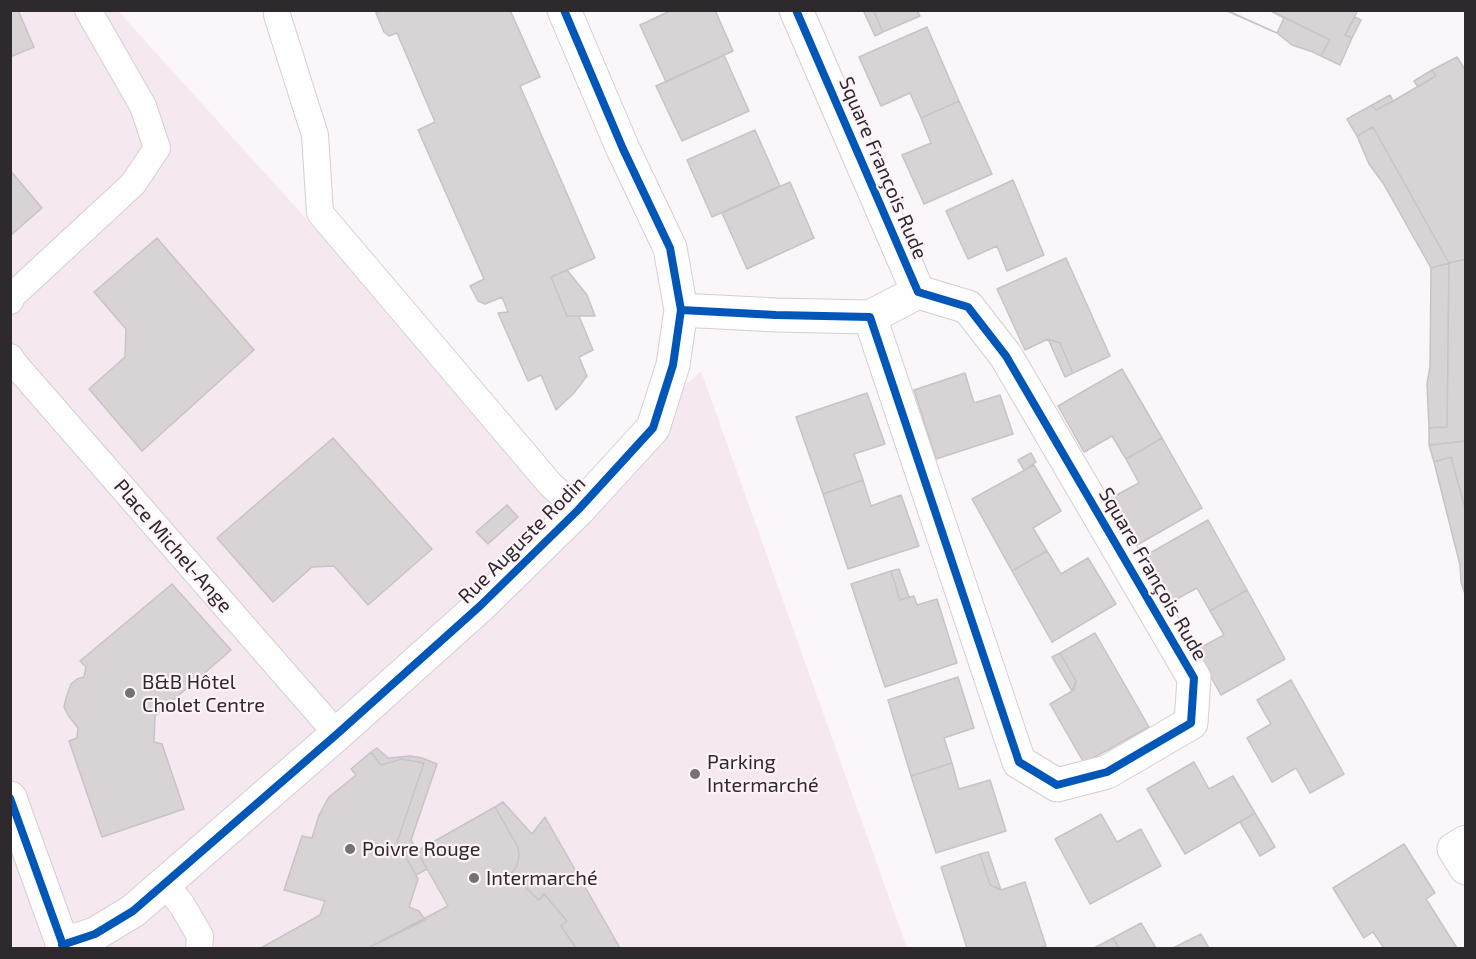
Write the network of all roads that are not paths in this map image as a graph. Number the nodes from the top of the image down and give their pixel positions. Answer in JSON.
{"nodes":[{"id":1,"x":88,"y":10,"type":"edge"},
{"id":2,"x":564,"y":10,"type":"edge"},
{"id":3,"x":796,"y":10,"type":"edge"},
{"id":4,"x":277,"y":15,"type":"dead end"},
{"id":5,"x":918,"y":292,"type":"junction"},
{"id":6,"x":10,"y":301,"type":"edge"},
{"id":7,"x":681,"y":310,"type":"junction"},
{"id":8,"x":870,"y":317,"type":"junction"},
{"id":9,"x":10,"y":357,"type":"edge"},
{"id":10,"x":578,"y":510,"type":"junction"},
{"id":11,"x":337,"y":735,"type":"junction"},
{"id":12,"x":10,"y":798,"type":"edge"},
{"id":13,"x":1466,"y":842,"type":"edge"},
{"id":14,"x":1466,"y":868,"type":"edge"},
{"id":15,"x":165,"y":884,"type":"junction"},
{"id":16,"x":202,"y":944,"type":"edge"},
{"id":17,"x":63,"y":947,"type":"edge"}],
"edges":[{"from":1,"to":6,"type":"lane"},
{"from":2,"to":7,"type":"street","name":"Rue Auguste Rodin"},
{"from":3,"to":5,"type":"street","name":"Square François Rude"},
{"from":4,"to":10,"type":"lane"},
{"from":5,"to":8,"type":"street"},
{"from":5,"to":8,"type":"street","name":"Square François Rude"},
{"from":7,"to":8,"type":"street"},
{"from":7,"to":10,"type":"street","name":"Rue Auguste Rodin"},
{"from":9,"to":11,"type":"lane","name":"Place Michel-Ange"},
{"from":10,"to":11,"type":"street","name":"Rue Auguste Rodin"},
{"from":11,"to":15,"type":"street","name":"Rue Auguste Rodin"},
{"from":12,"to":17,"type":"street"},
{"from":13,"to":14,"type":"street"},
{"from":15,"to":16,"type":"lane"},
{"from":15,"to":17,"type":"street","name":"Rue Auguste Rodin"}]}
